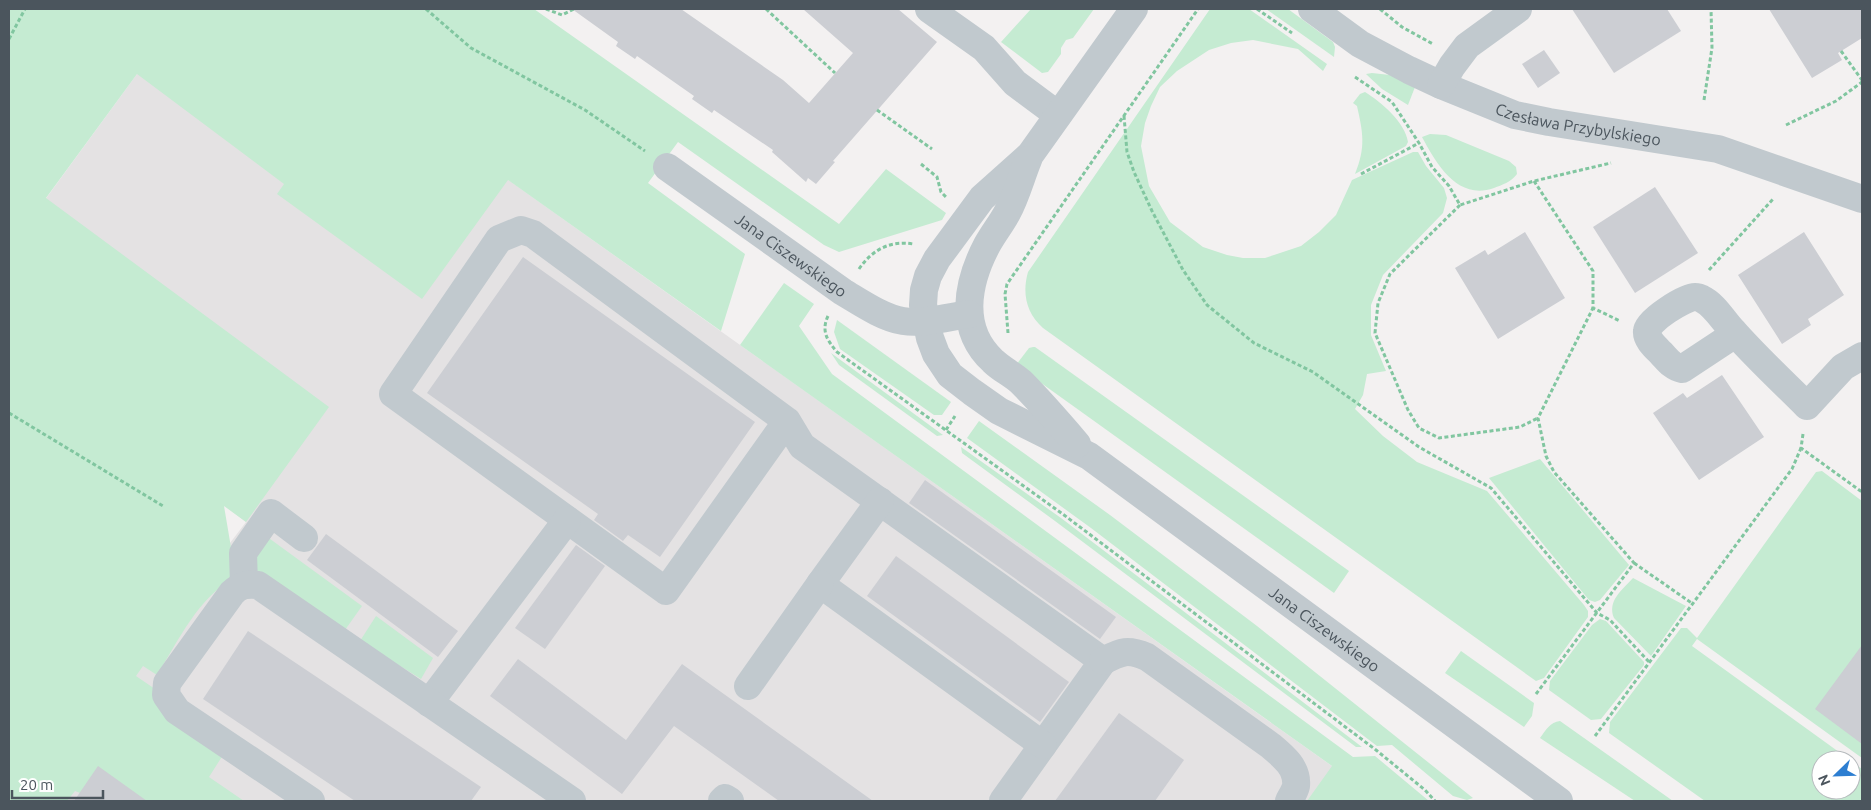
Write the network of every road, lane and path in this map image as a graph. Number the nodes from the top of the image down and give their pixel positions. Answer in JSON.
{"nodes":[{"id":1,"x":25,"y":9,"type":"edge"},
{"id":2,"x":426,"y":9,"type":"edge"},
{"id":3,"x":546,"y":9,"type":"edge"},
{"id":4,"x":574,"y":9,"type":"edge"},
{"id":5,"x":766,"y":9,"type":"edge"},
{"id":6,"x":929,"y":9,"type":"edge"},
{"id":7,"x":1134,"y":9,"type":"edge"},
{"id":8,"x":1198,"y":9,"type":"edge"},
{"id":9,"x":1312,"y":9,"type":"edge"},
{"id":10,"x":1518,"y":9,"type":"edge"},
{"id":11,"x":1710,"y":9,"type":"edge"},
{"id":12,"x":9,"y":40,"type":"edge"},
{"id":13,"x":1841,"y":51,"type":"dead end"},
{"id":14,"x":835,"y":73,"type":"dead end"},
{"id":15,"x":1862,"y":82,"type":"edge"},
{"id":16,"x":1441,"y":85,"type":"junction"},
{"id":17,"x":1862,"y":88,"type":"edge"},
{"id":18,"x":1704,"y":100,"type":"dead end"},
{"id":19,"x":877,"y":110,"type":"dead end"},
{"id":20,"x":1058,"y":115,"type":"junction"},
{"id":21,"x":1124,"y":116,"type":"junction"},
{"id":22,"x":1786,"y":126,"type":"dead end"},
{"id":23,"x":1419,"y":143,"type":"dead end"},
{"id":24,"x":932,"y":150,"type":"dead end"},
{"id":25,"x":1030,"y":156,"type":"junction"},
{"id":26,"x":921,"y":164,"type":"dead end"},
{"id":27,"x":667,"y":166,"type":"joint"},
{"id":28,"x":1361,"y":174,"type":"dead end"},
{"id":29,"x":1534,"y":181,"type":"dead end"},
{"id":30,"x":1773,"y":199,"type":"dead end"},
{"id":31,"x":1862,"y":199,"type":"edge"},
{"id":32,"x":952,"y":202,"type":"dead end"},
{"id":33,"x":1460,"y":205,"type":"dead end"},
{"id":34,"x":915,"y":244,"type":"dead end"},
{"id":35,"x":859,"y":268,"type":"dead end"},
{"id":36,"x":1695,"y":297,"type":"junction"},
{"id":37,"x":1592,"y":308,"type":"junction"},
{"id":38,"x":829,"y":313,"type":"dead end"},
{"id":39,"x":969,"y":314,"type":"junction"},
{"id":40,"x":926,"y":320,"type":"junction"},
{"id":41,"x":1646,"y":333,"type":"junction"},
{"id":42,"x":1735,"y":334,"type":"junction"},
{"id":43,"x":1006,"y":340,"type":"dead end"},
{"id":44,"x":1862,"y":356,"type":"edge"},
{"id":45,"x":1807,"y":406,"type":"junction"},
{"id":46,"x":9,"y":413,"type":"edge"},
{"id":47,"x":956,"y":415,"type":"dead end"},
{"id":48,"x":1538,"y":418,"type":"junction"},
{"id":49,"x":787,"y":421,"type":"junction"},
{"id":50,"x":946,"y":430,"type":"junction"},
{"id":51,"x":1801,"y":448,"type":"junction"},
{"id":52,"x":1089,"y":456,"type":"junction"},
{"id":53,"x":1862,"y":492,"type":"edge"},
{"id":54,"x":880,"y":501,"type":"junction"},
{"id":55,"x":163,"y":506,"type":"dead end"},
{"id":56,"x":567,"y":520,"type":"junction"},
{"id":57,"x":304,"y":538,"type":"dead end"},
{"id":58,"x":1634,"y":563,"type":"junction"},
{"id":59,"x":820,"y":584,"type":"junction"},
{"id":60,"x":244,"y":585,"type":"junction"},
{"id":61,"x":1693,"y":604,"type":"junction"},
{"id":62,"x":1596,"y":613,"type":"junction"},
{"id":63,"x":1104,"y":661,"type":"junction"},
{"id":64,"x":1650,"y":663,"type":"junction"},
{"id":65,"x":748,"y":686,"type":"dead end"},
{"id":66,"x":1536,"y":694,"type":"dead end"},
{"id":67,"x":429,"y":703,"type":"junction"},
{"id":68,"x":1596,"y":736,"type":"dead end"},
{"id":69,"x":1043,"y":745,"type":"junction"},
{"id":70,"x":311,"y":801,"type":"edge"},
{"id":71,"x":572,"y":801,"type":"edge"},
{"id":72,"x":722,"y":801,"type":"edge"},
{"id":73,"x":730,"y":801,"type":"edge"},
{"id":74,"x":1002,"y":801,"type":"edge"},
{"id":75,"x":1289,"y":801,"type":"edge"},
{"id":76,"x":1435,"y":801,"type":"edge"},
{"id":77,"x":1556,"y":801,"type":"edge"}],
"edges":[{"from":1,"to":12,"type":"path"},
{"from":2,"to":27,"type":"path"},
{"from":3,"to":4,"type":"path"},
{"from":5,"to":14,"type":"path"},
{"from":6,"to":20,"type":"street"},
{"from":7,"to":20,"type":"street"},
{"from":8,"to":21,"type":"path"},
{"from":9,"to":16,"type":"street","name":"Czesława Przybylskiego"},
{"from":10,"to":16,"type":"street"},
{"from":11,"to":18,"type":"path"},
{"from":13,"to":15,"type":"path"},
{"from":15,"to":17,"type":"path"},
{"from":15,"to":22,"type":"path"},
{"from":16,"to":31,"type":"street","name":"Czesława Przybylskiego"},
{"from":19,"to":24,"type":"path"},
{"from":20,"to":25,"type":"street"},
{"from":21,"to":43,"type":"path"},
{"from":21,"to":62,"type":"path"},
{"from":23,"to":28,"type":"path"},
{"from":25,"to":39,"type":"street"},
{"from":25,"to":40,"type":"street"},
{"from":26,"to":32,"type":"path"},
{"from":27,"to":40,"type":"street","name":"Jana Ciszewskiego"},
{"from":29,"to":37,"type":"path"},
{"from":30,"to":36,"type":"path"},
{"from":33,"to":48,"type":"path"},
{"from":34,"to":35,"type":"path"},
{"from":36,"to":41,"type":"street"},
{"from":36,"to":42,"type":"street"},
{"from":37,"to":41,"type":"path"},
{"from":37,"to":48,"type":"path"},
{"from":38,"to":50,"type":"path"},
{"from":39,"to":40,"type":"street","name":"Jana Ciszewskiego"},
{"from":39,"to":52,"type":"street","name":"Jana Ciszewskiego"},
{"from":40,"to":52,"type":"street","name":"Jana Ciszewskiego"},
{"from":41,"to":42,"type":"street"},
{"from":42,"to":45,"type":"street"},
{"from":44,"to":45,"type":"street"},
{"from":45,"to":51,"type":"path"},
{"from":46,"to":55,"type":"path"},
{"from":47,"to":50,"type":"path"},
{"from":48,"to":58,"type":"path"},
{"from":49,"to":54,"type":"street"},
{"from":49,"to":56,"type":"street"},
{"from":49,"to":56,"type":"street"},
{"from":50,"to":76,"type":"path"},
{"from":51,"to":53,"type":"path"},
{"from":51,"to":61,"type":"path"},
{"from":52,"to":77,"type":"street","name":"Jana Ciszewskiego"},
{"from":54,"to":59,"type":"street"},
{"from":54,"to":63,"type":"street"},
{"from":56,"to":67,"type":"street"},
{"from":57,"to":60,"type":"street"},
{"from":58,"to":61,"type":"path"},
{"from":58,"to":62,"type":"path"},
{"from":59,"to":65,"type":"street"},
{"from":59,"to":69,"type":"street"},
{"from":60,"to":67,"type":"street"},
{"from":60,"to":70,"type":"street"},
{"from":61,"to":64,"type":"path"},
{"from":62,"to":64,"type":"path"},
{"from":62,"to":66,"type":"path"},
{"from":63,"to":69,"type":"street"},
{"from":63,"to":75,"type":"street"},
{"from":64,"to":68,"type":"path"},
{"from":67,"to":71,"type":"street"},
{"from":69,"to":74,"type":"street"},
{"from":72,"to":73,"type":"street"}]}
